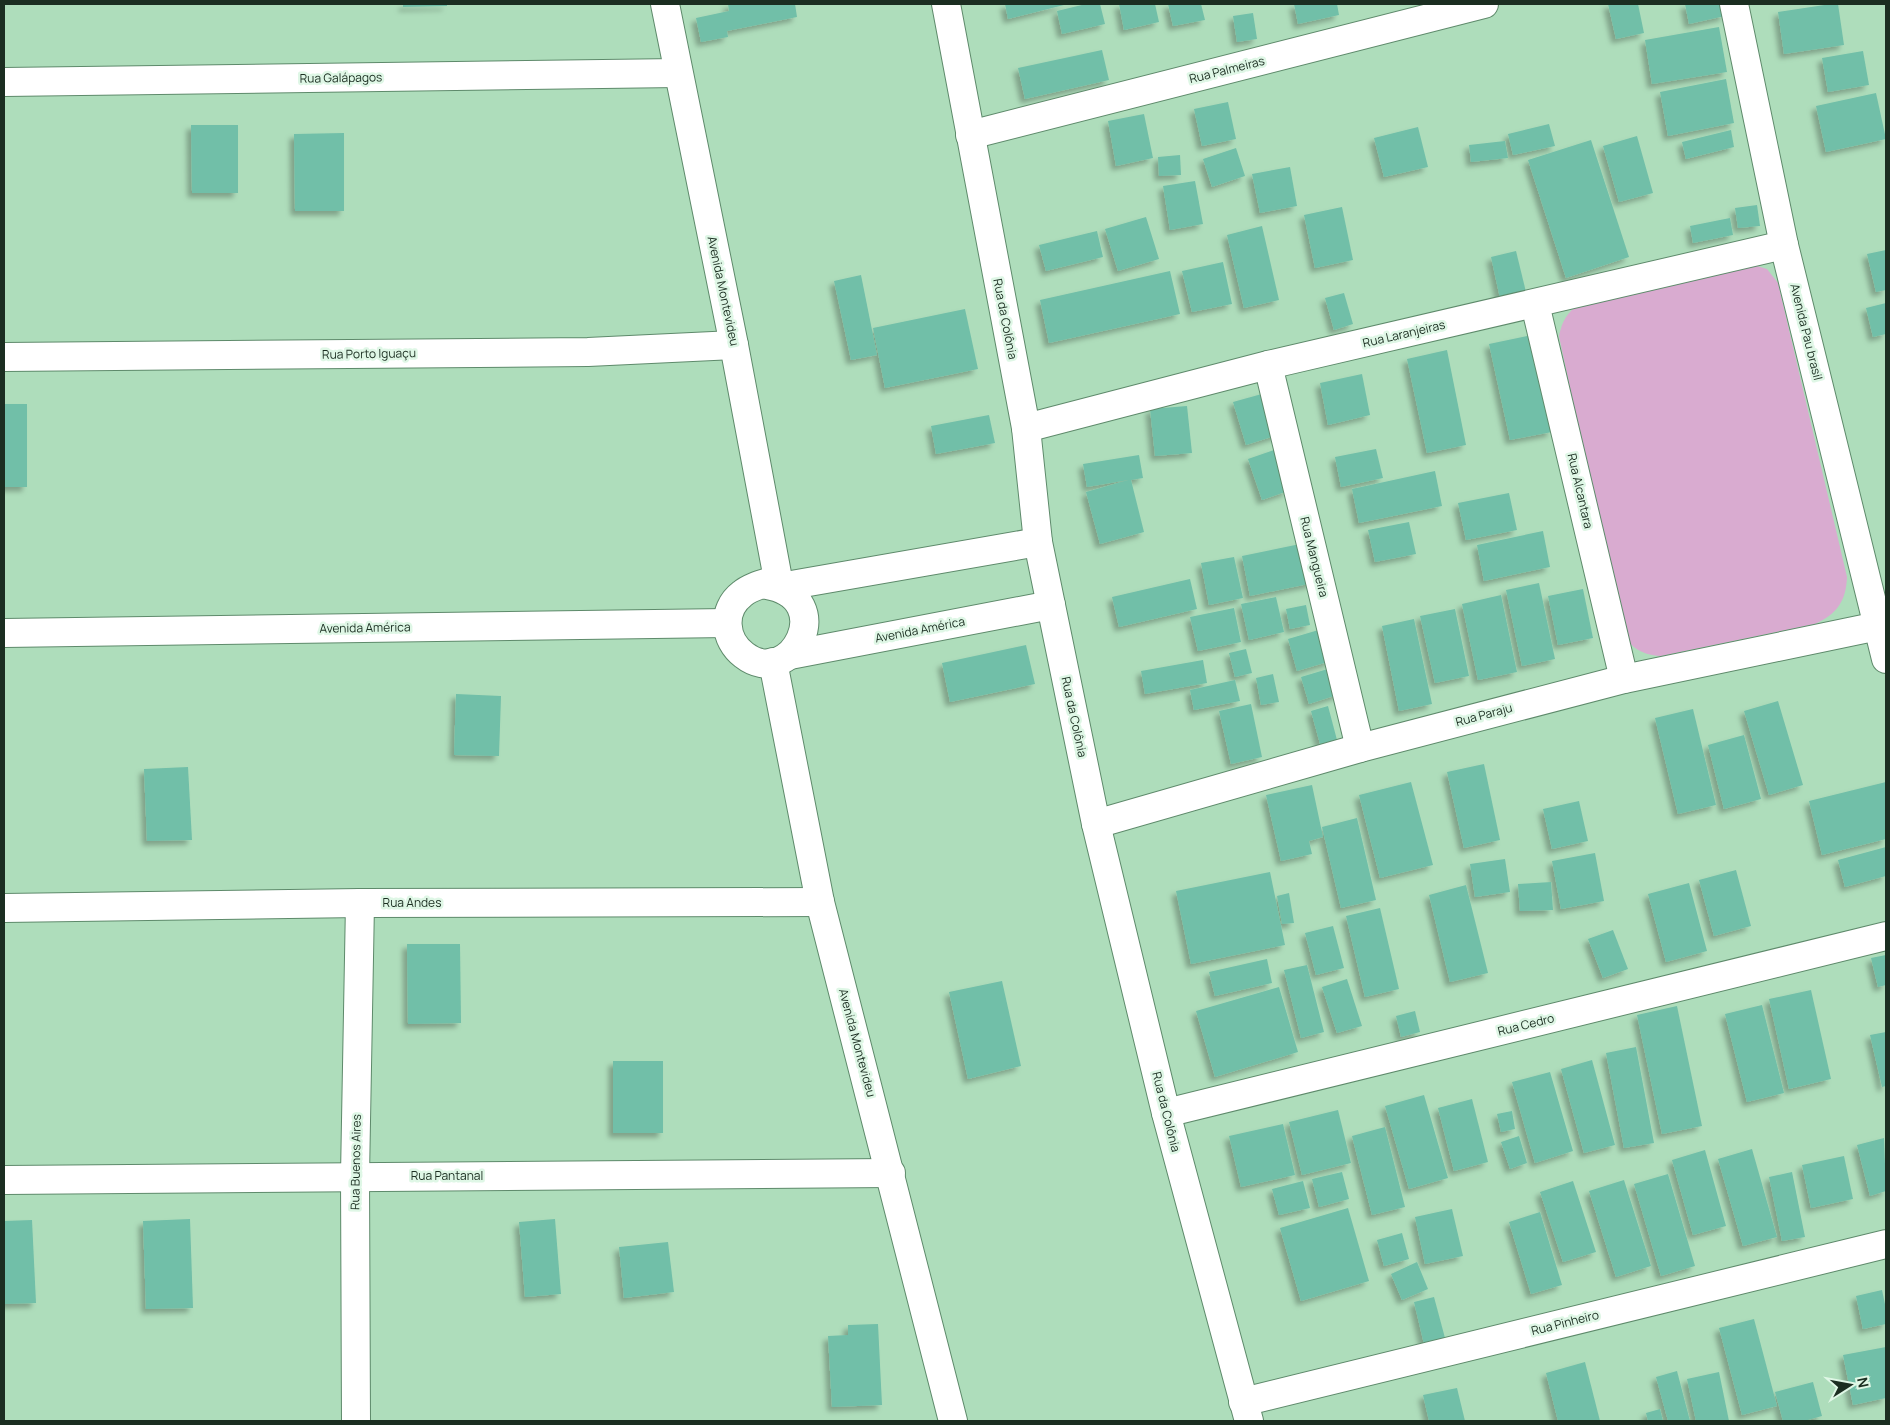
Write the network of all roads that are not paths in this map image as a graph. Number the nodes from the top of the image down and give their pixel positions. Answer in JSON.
{"nodes":[{"id":1,"x":665,"y":4,"type":"edge"},
{"id":2,"x":946,"y":4,"type":"edge"},
{"id":3,"x":1484,"y":4,"type":"edge"},
{"id":4,"x":1734,"y":4,"type":"edge"},
{"id":5,"x":678,"y":73,"type":"junction"},
{"id":6,"x":4,"y":82,"type":"edge"},
{"id":7,"x":970,"y":135,"type":"junction"},
{"id":8,"x":1784,"y":245,"type":"junction"},
{"id":9,"x":1535,"y":304,"type":"junction"},
{"id":10,"x":734,"y":345,"type":"junction"},
{"id":11,"x":4,"y":358,"type":"edge"},
{"id":12,"x":1268,"y":365,"type":"junction"},
{"id":13,"x":1026,"y":428,"type":"junction"},
{"id":14,"x":1038,"y":542,"type":"junction"},
{"id":15,"x":778,"y":583,"type":"junction"},
{"id":16,"x":1051,"y":605,"type":"junction"},
{"id":17,"x":727,"y":623,"type":"junction"},
{"id":18,"x":1878,"y":626,"type":"junction"},
{"id":19,"x":4,"y":633,"type":"edge"},
{"id":20,"x":781,"y":658,"type":"junction"},
{"id":21,"x":1886,"y":659,"type":"edge"},
{"id":22,"x":1624,"y":678,"type":"junction"},
{"id":23,"x":1360,"y":748,"type":"junction"},
{"id":24,"x":1096,"y":824,"type":"junction"},
{"id":25,"x":820,"y":902,"type":"junction"},
{"id":26,"x":360,"y":903,"type":"junction"},
{"id":27,"x":4,"y":908,"type":"edge"},
{"id":28,"x":1886,"y":936,"type":"edge"},
{"id":29,"x":1166,"y":1113,"type":"junction"},
{"id":30,"x":891,"y":1173,"type":"junction"},
{"id":31,"x":355,"y":1176,"type":"junction"},
{"id":32,"x":4,"y":1180,"type":"edge"},
{"id":33,"x":1886,"y":1244,"type":"edge"},
{"id":34,"x":1246,"y":1412,"type":"edge"},
{"id":35,"x":356,"y":1421,"type":"edge"},
{"id":36,"x":953,"y":1421,"type":"edge"}],
"edges":[{"from":1,"to":5,"type":"street","name":"Avenida Montevideu"},
{"from":2,"to":7,"type":"street","name":"Rua da Colônia"},
{"from":3,"to":7,"type":"street","name":"Rua Palmeiras"},
{"from":4,"to":8,"type":"street","name":"Avenida Pau brasil"},
{"from":5,"to":6,"type":"street","name":"Rua Galápagos"},
{"from":5,"to":10,"type":"street","name":"Avenida Montevideu"},
{"from":7,"to":13,"type":"street","name":"Rua da Colônia"},
{"from":8,"to":9,"type":"street","name":"Rua Laranjeiras"},
{"from":8,"to":18,"type":"street","name":"Avenida Pau brasil"},
{"from":9,"to":12,"type":"street","name":"Rua Laranjeiras"},
{"from":9,"to":22,"type":"street","name":"Rua Alcantara"},
{"from":10,"to":11,"type":"street","name":"Rua Porto Iguaçu"},
{"from":10,"to":15,"type":"street","name":"Avenida Montevideu"},
{"from":12,"to":13,"type":"street","name":"Rua Laranjeiras"},
{"from":12,"to":23,"type":"street","name":"Rua Mangueira"},
{"from":13,"to":14,"type":"street","name":"Rua da Colônia"},
{"from":14,"to":15,"type":"street"},
{"from":14,"to":16,"type":"street","name":"Rua da Colônia"},
{"from":15,"to":17,"type":"street"},
{"from":15,"to":20,"type":"street"},
{"from":16,"to":20,"type":"street","name":"Avenida América"},
{"from":16,"to":24,"type":"street","name":"Rua da Colônia"},
{"from":17,"to":19,"type":"street","name":"Avenida América"},
{"from":17,"to":20,"type":"street"},
{"from":18,"to":21,"type":"street","name":"Avenida Pau brasil"},
{"from":18,"to":22,"type":"street","name":"Rua Paraju"},
{"from":20,"to":25,"type":"street","name":"Avenida Montevideu"},
{"from":22,"to":23,"type":"street","name":"Rua Paraju"},
{"from":23,"to":24,"type":"street","name":"Rua Paraju"},
{"from":24,"to":29,"type":"street","name":"Rua da Colônia"},
{"from":25,"to":26,"type":"street","name":"Rua Andes"},
{"from":25,"to":30,"type":"street","name":"Avenida Montevideu"},
{"from":26,"to":27,"type":"street","name":"Rua Andes"},
{"from":26,"to":31,"type":"street","name":"Rua Buenos Aires"},
{"from":28,"to":29,"type":"street","name":"Rua Cedro"},
{"from":29,"to":34,"type":"street","name":"Rua da Colônia"},
{"from":30,"to":31,"type":"street","name":"Rua Pantanal"},
{"from":30,"to":36,"type":"street","name":"Avenida Montevideu"},
{"from":31,"to":32,"type":"street","name":"Rua Pantanal"},
{"from":31,"to":35,"type":"street","name":"Rua Buenos Aires"},
{"from":33,"to":34,"type":"street","name":"Rua Pinheiro"}]}
